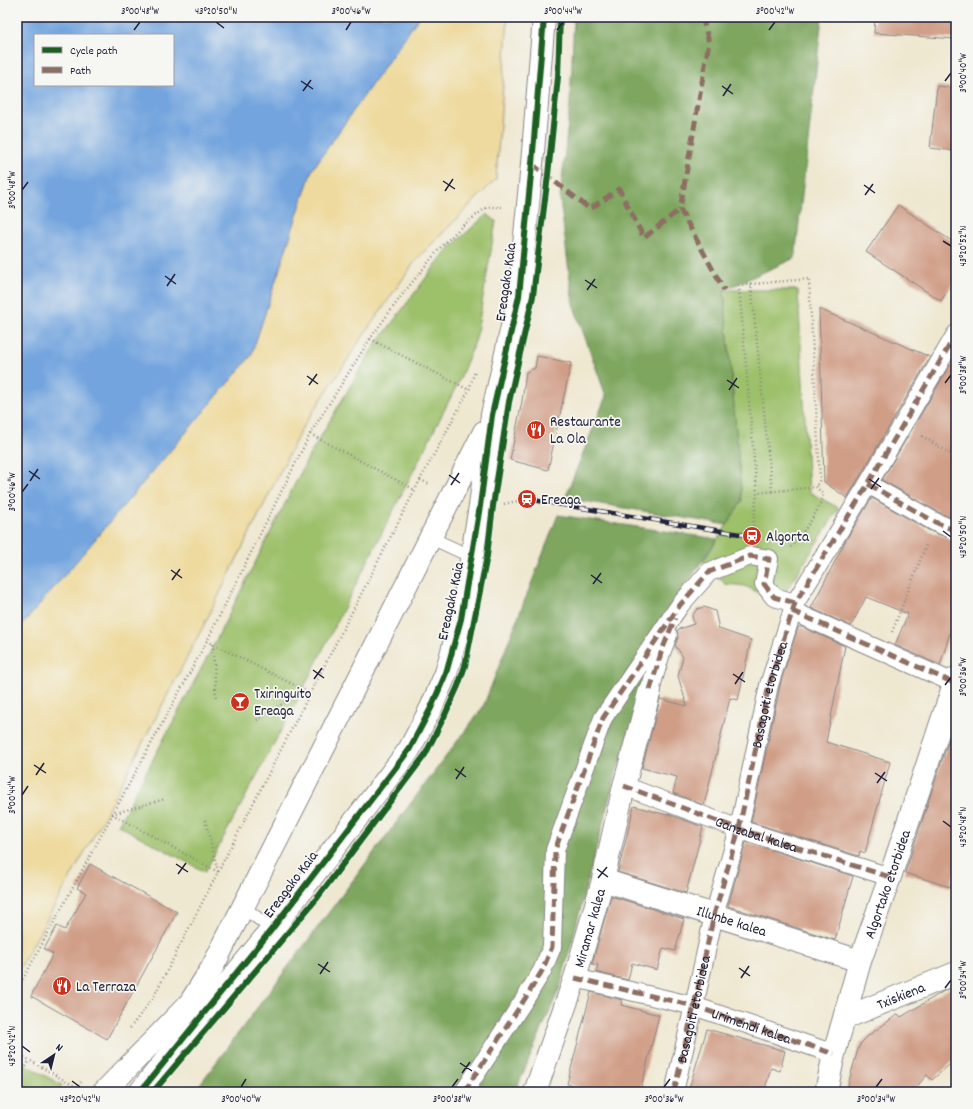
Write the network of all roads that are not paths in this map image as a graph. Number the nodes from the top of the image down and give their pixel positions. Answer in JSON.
{"nodes":[{"id":1,"x":544,"y":17,"type":"edge"},
{"id":2,"x":954,"y":342,"type":"edge"},
{"id":3,"x":492,"y":415,"type":"junction"},
{"id":4,"x":868,"y":484,"type":"junction"},
{"id":5,"x":956,"y":531,"type":"edge"},
{"id":6,"x":431,"y":538,"type":"junction"},
{"id":7,"x":472,"y":557,"type":"junction"},
{"id":8,"x":680,"y":605,"type":"junction"},
{"id":9,"x":794,"y":607,"type":"junction"},
{"id":10,"x":955,"y":680,"type":"edge"},
{"id":11,"x":650,"y":690,"type":"joint"},
{"id":12,"x":624,"y":786,"type":"junction"},
{"id":13,"x":739,"y":829,"type":"junction"},
{"id":14,"x":890,"y":877,"type":"junction"},
{"id":15,"x":603,"y":880,"type":"junction"},
{"id":16,"x":243,"y":907,"type":"junction"},
{"id":17,"x":714,"y":914,"type":"junction"},
{"id":18,"x":272,"y":929,"type":"junction"},
{"id":19,"x":860,"y":961,"type":"junction"},
{"id":20,"x":956,"y":973,"type":"edge"},
{"id":21,"x":575,"y":978,"type":"junction"},
{"id":22,"x":694,"y":1006,"type":"junction"},
{"id":23,"x":844,"y":1018,"type":"junction"},
{"id":24,"x":834,"y":1054,"type":"junction"},
{"id":25,"x":104,"y":1092,"type":"edge"},
{"id":26,"x":140,"y":1092,"type":"edge"},
{"id":27,"x":464,"y":1092,"type":"edge"},
{"id":28,"x":535,"y":1092,"type":"edge"},
{"id":29,"x":674,"y":1092,"type":"edge"},
{"id":30,"x":826,"y":1092,"type":"edge"}],
"edges":[{"from":1,"to":3,"type":"street","name":"Ereagako Kaia"},
{"from":2,"to":4,"type":"street","name":"Basagoiti etorbidea"},
{"from":3,"to":6,"type":"street","name":"Ereagako Kaia"},
{"from":3,"to":7,"type":"street","name":"Ereagako Kaia"},
{"from":4,"to":5,"type":"street"},
{"from":4,"to":9,"type":"street","name":"Basagoiti etorbidea"},
{"from":6,"to":7,"type":"lane"},
{"from":6,"to":16,"type":"street","name":"Ereagako Kaia"},
{"from":7,"to":18,"type":"street","name":"Ereagako Kaia"},
{"from":8,"to":9,"type":"street"},
{"from":8,"to":11,"type":"street"},
{"from":8,"to":27,"type":"street"},
{"from":9,"to":10,"type":"street"},
{"from":9,"to":13,"type":"street","name":"Basagoiti etorbidea"},
{"from":10,"to":14,"type":"street","name":"Algortako etorbidea"},
{"from":11,"to":12,"type":"street","name":"Miramar kalea"},
{"from":12,"to":13,"type":"street","name":"Ganzabal kalea"},
{"from":12,"to":15,"type":"street","name":"Miramar kalea"},
{"from":13,"to":14,"type":"street","name":"Ganzabal kalea"},
{"from":13,"to":17,"type":"street","name":"Basagoiti etorbidea"},
{"from":14,"to":19,"type":"street","name":"Algortako etorbidea"},
{"from":15,"to":17,"type":"street","name":"Illunbe kalea"},
{"from":15,"to":21,"type":"street","name":"Miramar kalea"},
{"from":16,"to":18,"type":"lane"},
{"from":16,"to":25,"type":"street","name":"Ereagako Kaia"},
{"from":17,"to":19,"type":"street","name":"Illunbe kalea"},
{"from":17,"to":22,"type":"street","name":"Basagoiti etorbidea"},
{"from":18,"to":26,"type":"street","name":"Ereagako Kaia"},
{"from":19,"to":23,"type":"street","name":"Algortako etorbidea"},
{"from":20,"to":23,"type":"street","name":"Txiskiena"},
{"from":21,"to":22,"type":"street","name":"Urimendi kalea"},
{"from":21,"to":28,"type":"street","name":"Miramar kalea"},
{"from":22,"to":24,"type":"street","name":"Urimendi kalea"},
{"from":22,"to":29,"type":"street","name":"Basagoiti etorbidea"},
{"from":23,"to":24,"type":"street","name":"Algortako etorbidea"},
{"from":24,"to":30,"type":"street","name":"Algortako etorbidea"}]}
